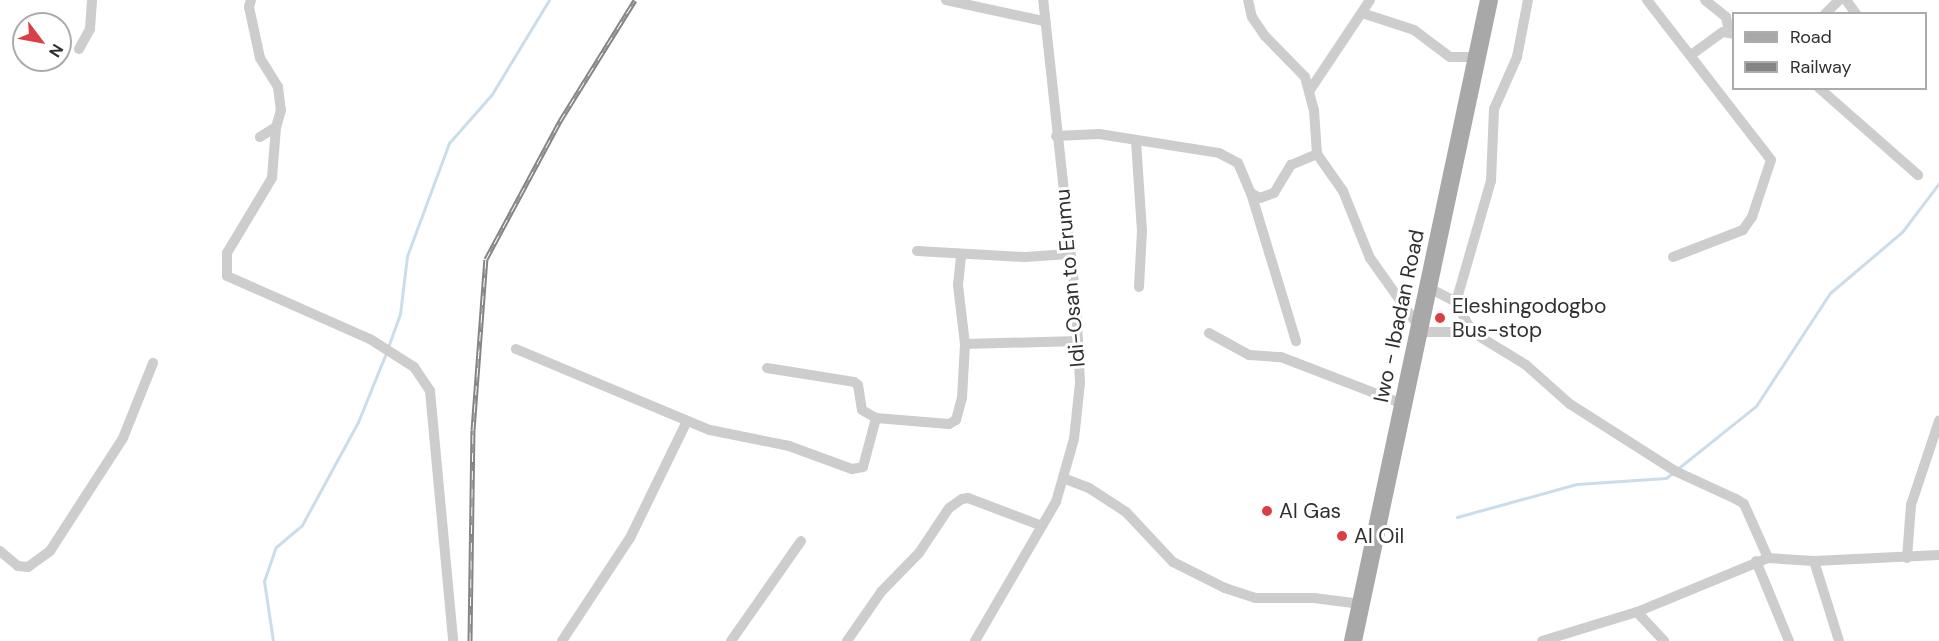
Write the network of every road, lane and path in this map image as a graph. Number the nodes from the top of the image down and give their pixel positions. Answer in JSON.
{"nodes":[{"id":1,"x":92,"y":0,"type":"edge"},
{"id":2,"x":251,"y":0,"type":"edge"},
{"id":3,"x":946,"y":0,"type":"edge"},
{"id":4,"x":1043,"y":0,"type":"edge"},
{"id":5,"x":1248,"y":0,"type":"edge"},
{"id":6,"x":1370,"y":0,"type":"edge"},
{"id":7,"x":1489,"y":0,"type":"edge"},
{"id":8,"x":1528,"y":0,"type":"edge"},
{"id":9,"x":1647,"y":0,"type":"edge"},
{"id":10,"x":1705,"y":0,"type":"edge"},
{"id":11,"x":1839,"y":0,"type":"edge"},
{"id":12,"x":1827,"y":12,"type":"edge"},
{"id":13,"x":1362,"y":14,"type":"junction"},
{"id":14,"x":1043,"y":21,"type":"junction"},
{"id":15,"x":1731,"y":33,"type":"edge"},
{"id":16,"x":79,"y":49,"type":"dead end"},
{"id":17,"x":1691,"y":55,"type":"junction"},
{"id":18,"x":1478,"y":57,"type":"junction"},
{"id":19,"x":1310,"y":90,"type":"junction"},
{"id":20,"x":1821,"y":90,"type":"edge"},
{"id":21,"x":276,"y":127,"type":"junction"},
{"id":22,"x":1056,"y":136,"type":"junction"},
{"id":23,"x":260,"y":137,"type":"dead end"},
{"id":24,"x":1136,"y":141,"type":"junction"},
{"id":25,"x":1317,"y":154,"type":"junction"},
{"id":26,"x":1918,"y":175,"type":"dead end"},
{"id":27,"x":1251,"y":193,"type":"junction"},
{"id":28,"x":917,"y":251,"type":"dead end"},
{"id":29,"x":1069,"y":254,"type":"junction"},
{"id":30,"x":961,"y":255,"type":"junction"},
{"id":31,"x":1673,"y":257,"type":"dead end"},
{"id":32,"x":1139,"y":287,"type":"dead end"},
{"id":33,"x":1427,"y":288,"type":"junction"},
{"id":34,"x":1456,"y":302,"type":"junction"},
{"id":35,"x":1418,"y":330,"type":"junction"},
{"id":36,"x":1472,"y":332,"type":"junction"},
{"id":37,"x":1209,"y":333,"type":"dead end"},
{"id":38,"x":1078,"y":341,"type":"junction"},
{"id":39,"x":1296,"y":341,"type":"dead end"},
{"id":40,"x":965,"y":344,"type":"junction"},
{"id":41,"x":516,"y":349,"type":"dead end"},
{"id":42,"x":153,"y":363,"type":"dead end"},
{"id":43,"x":767,"y":368,"type":"dead end"},
{"id":44,"x":1403,"y":404,"type":"junction"},
{"id":45,"x":876,"y":418,"type":"junction"},
{"id":46,"x":687,"y":421,"type":"junction"},
{"id":47,"x":1939,"y":422,"type":"edge"},
{"id":48,"x":1064,"y":478,"type":"junction"},
{"id":49,"x":1042,"y":526,"type":"junction"},
{"id":50,"x":801,"y":541,"type":"dead end"},
{"id":51,"x":0,"y":551,"type":"edge"},
{"id":52,"x":1939,"y":555,"type":"edge"},
{"id":53,"x":1768,"y":558,"type":"junction"},
{"id":54,"x":1907,"y":558,"type":"junction"},
{"id":55,"x":1756,"y":561,"type":"junction"},
{"id":56,"x":1814,"y":561,"type":"junction"},
{"id":57,"x":1361,"y":604,"type":"junction"},
{"id":58,"x":1637,"y":612,"type":"junction"},
{"id":59,"x":453,"y":641,"type":"edge"},
{"id":60,"x":562,"y":641,"type":"edge"},
{"id":61,"x":731,"y":641,"type":"edge"},
{"id":62,"x":847,"y":641,"type":"edge"},
{"id":63,"x":975,"y":641,"type":"edge"},
{"id":64,"x":1353,"y":641,"type":"edge"},
{"id":65,"x":1542,"y":641,"type":"edge"},
{"id":66,"x":1664,"y":641,"type":"edge"},
{"id":67,"x":1789,"y":641,"type":"edge"},
{"id":68,"x":1839,"y":641,"type":"edge"}],
"edges":[{"from":1,"to":16,"type":"street"},
{"from":2,"to":21,"type":"street"},
{"from":3,"to":14,"type":"street"},
{"from":4,"to":14,"type":"street","name":"Idi-Osan to Erumu"},
{"from":5,"to":19,"type":"street"},
{"from":6,"to":13,"type":"street"},
{"from":7,"to":18,"type":"main road","name":"Iwo - Ibadan Road"},
{"from":8,"to":34,"type":"street"},
{"from":9,"to":17,"type":"street"},
{"from":10,"to":15,"type":"street"},
{"from":11,"to":12,"type":"street"},
{"from":13,"to":18,"type":"street"},
{"from":13,"to":19,"type":"street"},
{"from":14,"to":22,"type":"street","name":"Idi-Osan to Erumu"},
{"from":15,"to":17,"type":"street"},
{"from":17,"to":31,"type":"street"},
{"from":18,"to":33,"type":"main road","name":"Iwo - Ibadan Road"},
{"from":19,"to":25,"type":"street"},
{"from":20,"to":26,"type":"street"},
{"from":21,"to":23,"type":"street"},
{"from":21,"to":59,"type":"street"},
{"from":22,"to":24,"type":"street"},
{"from":22,"to":29,"type":"street","name":"Idi-Osan to Erumu"},
{"from":24,"to":27,"type":"street"},
{"from":24,"to":32,"type":"street"},
{"from":25,"to":27,"type":"street"},
{"from":25,"to":35,"type":"street"},
{"from":27,"to":39,"type":"street"},
{"from":28,"to":30,"type":"street"},
{"from":29,"to":30,"type":"street"},
{"from":29,"to":38,"type":"street","name":"Idi-Osan to Erumu"},
{"from":30,"to":40,"type":"street"},
{"from":33,"to":34,"type":"street"},
{"from":33,"to":35,"type":"main road","name":"Iwo - Ibadan Road"},
{"from":34,"to":36,"type":"street"},
{"from":35,"to":36,"type":"street"},
{"from":35,"to":44,"type":"main road","name":"Iwo - Ibadan Road"},
{"from":36,"to":53,"type":"street"},
{"from":37,"to":44,"type":"street"},
{"from":38,"to":40,"type":"street"},
{"from":38,"to":48,"type":"street","name":"Idi-Osan to Erumu"},
{"from":40,"to":45,"type":"street"},
{"from":41,"to":46,"type":"street"},
{"from":42,"to":51,"type":"street"},
{"from":43,"to":45,"type":"street"},
{"from":44,"to":57,"type":"main road","name":"Iwo - Ibadan Road"},
{"from":45,"to":46,"type":"street"},
{"from":46,"to":60,"type":"street"},
{"from":47,"to":54,"type":"street"},
{"from":48,"to":49,"type":"street","name":"Idi-Osan to Erumu"},
{"from":48,"to":57,"type":"street"},
{"from":49,"to":62,"type":"street"},
{"from":49,"to":63,"type":"street","name":"Idi-Osan to Erumu"},
{"from":50,"to":61,"type":"street"},
{"from":52,"to":54,"type":"street"},
{"from":53,"to":55,"type":"street"},
{"from":53,"to":56,"type":"street"},
{"from":54,"to":56,"type":"street"},
{"from":55,"to":58,"type":"street"},
{"from":55,"to":67,"type":"street"},
{"from":56,"to":68,"type":"street"},
{"from":57,"to":64,"type":"main road","name":"Iwo - Ibadan Road"},
{"from":58,"to":65,"type":"street"},
{"from":58,"to":66,"type":"street"}]}
